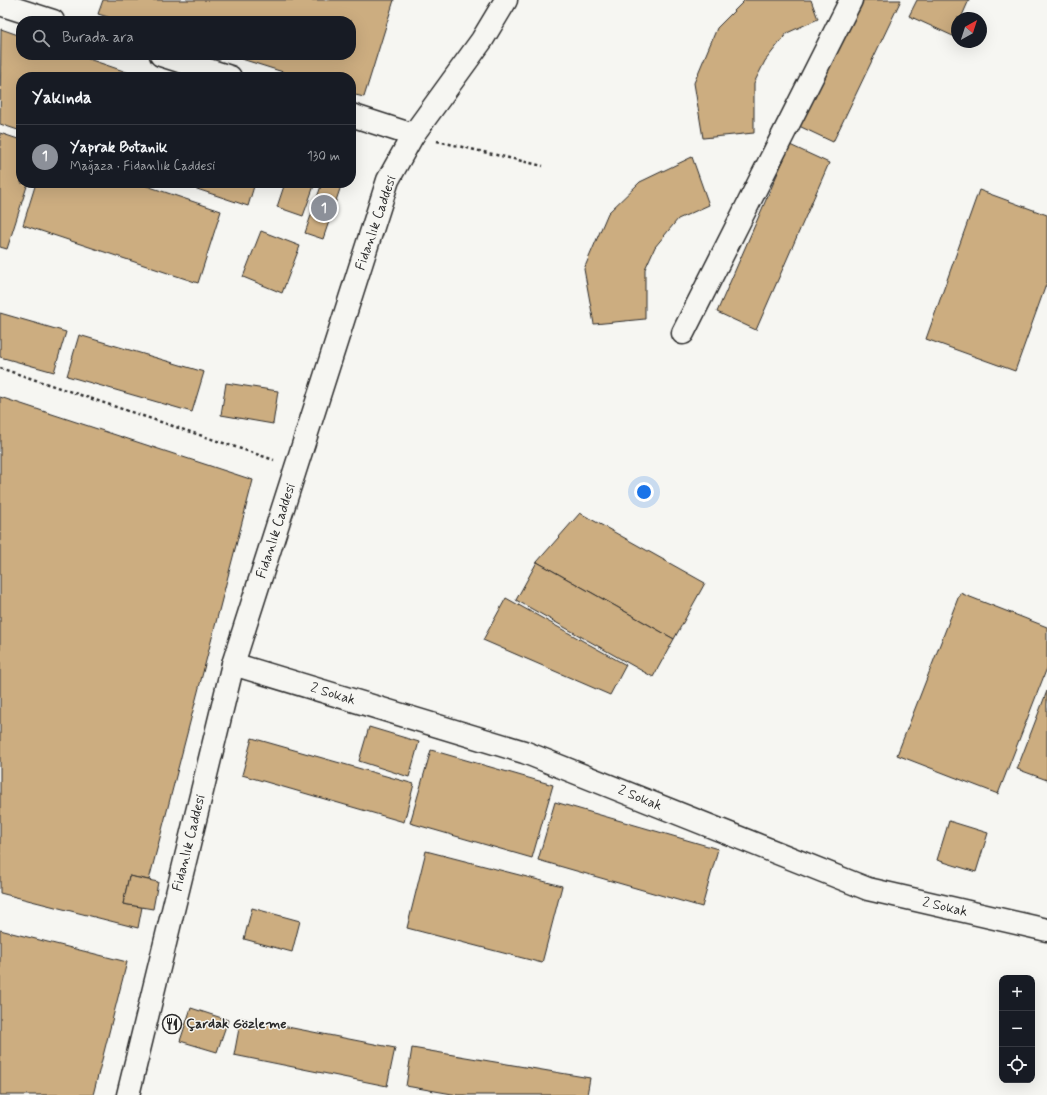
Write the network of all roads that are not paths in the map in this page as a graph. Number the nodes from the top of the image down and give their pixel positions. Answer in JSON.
{"nodes":[{"id":1,"x":506,"y":0,"type":"edge"},
{"id":2,"x":851,"y":0,"type":"edge"},
{"id":3,"x":0,"y":4,"type":"edge"},
{"id":4,"x":37,"y":16,"type":"edge"},
{"id":5,"x":176,"y":60,"type":"edge"},
{"id":6,"x":214,"y":72,"type":"edge"},
{"id":7,"x":356,"y":118,"type":"edge"},
{"id":8,"x":413,"y":135,"type":"junction"},
{"id":9,"x":683,"y":333,"type":"dead end"},
{"id":10,"x":233,"y":664,"type":"junction"},
{"id":11,"x":1047,"y":930,"type":"edge"},
{"id":12,"x":128,"y":1095,"type":"edge"}],
"edges":[{"from":1,"to":8,"type":"street","name":"Fidanlık Caddesi"},
{"from":2,"to":9,"type":"street"},
{"from":3,"to":4,"type":"street"},
{"from":5,"to":6,"type":"street"},
{"from":7,"to":8,"type":"street"},
{"from":8,"to":10,"type":"street","name":"Fidanlık Caddesi"},
{"from":10,"to":11,"type":"street","name":"2 Sokak"},
{"from":10,"to":12,"type":"street","name":"Fidanlık Caddesi"}]}
